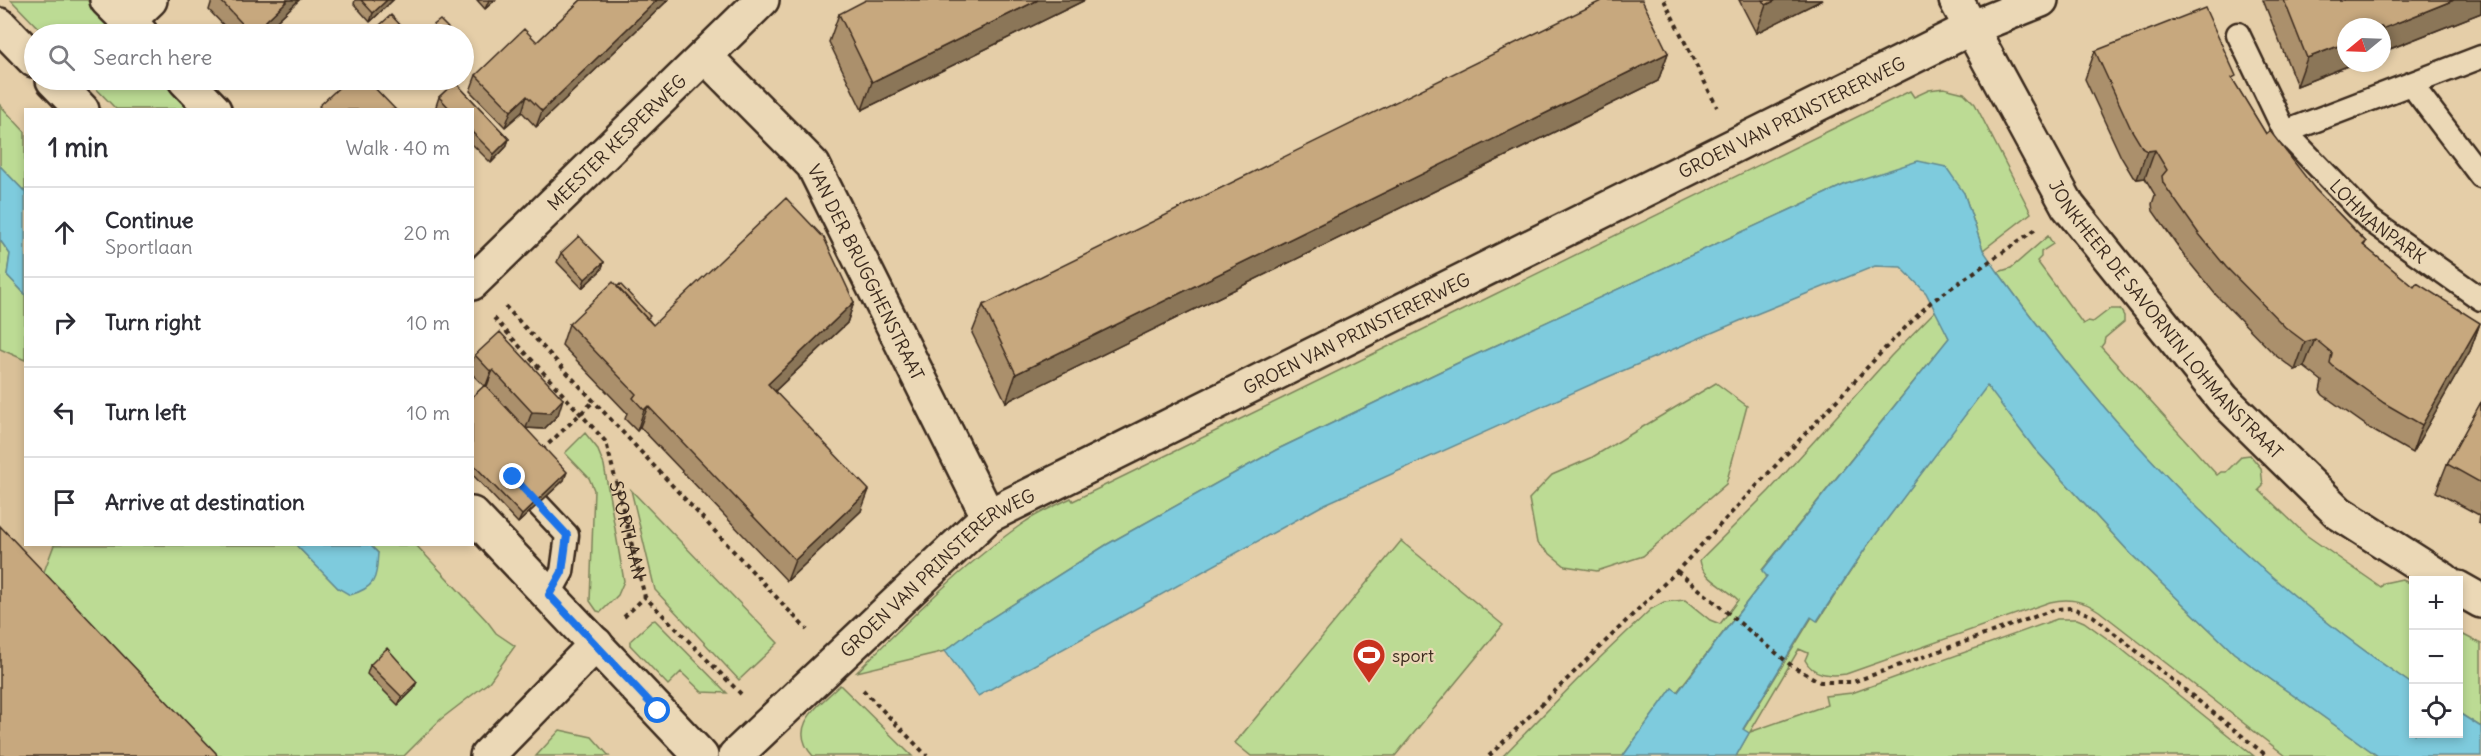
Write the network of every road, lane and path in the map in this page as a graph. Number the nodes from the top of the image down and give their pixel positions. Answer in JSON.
{"nodes":[{"id":1,"x":762,"y":0,"type":"edge"},
{"id":2,"x":1664,"y":0,"type":"edge"},
{"id":3,"x":1956,"y":0,"type":"edge"},
{"id":4,"x":2041,"y":0,"type":"edge"},
{"id":5,"x":0,"y":25,"type":"edge"},
{"id":6,"x":1971,"y":28,"type":"junction"},
{"id":7,"x":2238,"y":34,"type":"dead end"},
{"id":8,"x":24,"y":50,"type":"edge"},
{"id":9,"x":705,"y":56,"type":"junction"},
{"id":10,"x":2481,"y":57,"type":"edge"},
{"id":11,"x":2411,"y":84,"type":"junction"},
{"id":12,"x":63,"y":90,"type":"edge"},
{"id":13,"x":194,"y":90,"type":"edge"},
{"id":14,"x":80,"y":108,"type":"edge"},
{"id":15,"x":212,"y":108,"type":"edge"},
{"id":16,"x":2285,"y":132,"type":"junction"},
{"id":17,"x":1736,"y":145,"type":"junction"},
{"id":18,"x":2481,"y":176,"type":"edge"},
{"id":19,"x":2001,"y":254,"type":"dead end"},
{"id":20,"x":475,"y":280,"type":"edge"},
{"id":21,"x":2481,"y":299,"type":"edge"},
{"id":22,"x":488,"y":312,"type":"dead end"},
{"id":23,"x":594,"y":401,"type":"junction"},
{"id":24,"x":580,"y":414,"type":"junction"},
{"id":25,"x":509,"y":473,"type":"joint"},
{"id":26,"x":474,"y":516,"type":"edge"},
{"id":27,"x":988,"y":516,"type":"junction"},
{"id":28,"x":1677,"y":571,"type":"junction"},
{"id":29,"x":2438,"y":576,"type":"edge"},
{"id":30,"x":2463,"y":591,"type":"edge"},
{"id":31,"x":549,"y":595,"type":"junction"},
{"id":32,"x":2481,"y":601,"type":"edge"},
{"id":33,"x":810,"y":633,"type":"dead end"},
{"id":34,"x":596,"y":644,"type":"junction"},
{"id":35,"x":768,"y":723,"type":"junction"},
{"id":36,"x":487,"y":756,"type":"edge"},
{"id":37,"x":701,"y":756,"type":"edge"},
{"id":38,"x":735,"y":756,"type":"edge"},
{"id":39,"x":1489,"y":756,"type":"edge"},
{"id":40,"x":2267,"y":756,"type":"edge"}],
"edges":[{"from":1,"to":9,"type":"street","name":"MEESTER KESPERWEG"},
{"from":2,"to":17,"type":"path"},
{"from":3,"to":6,"type":"street","name":"JONKHEER DE SAVORNIN LOHMANSTRAAT"},
{"from":4,"to":6,"type":"street","name":"GROEN VAN PRINSTERERWEG"},
{"from":5,"to":8,"type":"street"},
{"from":6,"to":17,"type":"street","name":"GROEN VAN PRINSTERERWEG"},
{"from":6,"to":29,"type":"street","name":"JONKHEER DE SAVORNIN LOHMANSTRAAT"},
{"from":7,"to":16,"type":"lane","name":"LOHMANPARK"},
{"from":9,"to":20,"type":"street","name":"MEESTER KESPERWEG"},
{"from":9,"to":27,"type":"street","name":"VAN DER BRUGGHENSTRAAT"},
{"from":10,"to":11,"type":"lane"},
{"from":11,"to":16,"type":"lane"},
{"from":11,"to":18,"type":"lane"},
{"from":12,"to":14,"type":"street"},
{"from":13,"to":15,"type":"street"},
{"from":16,"to":21,"type":"lane","name":"LOHMANPARK"},
{"from":17,"to":27,"type":"street","name":"GROEN VAN PRINSTERERWEG"},
{"from":19,"to":28,"type":"path"},
{"from":20,"to":23,"type":"path"},
{"from":22,"to":24,"type":"path","name":"SPORTLAAN"},
{"from":23,"to":24,"type":"path"},
{"from":23,"to":33,"type":"path"},
{"from":24,"to":25,"type":"path"},
{"from":24,"to":35,"type":"path","name":"SPORTLAAN"},
{"from":25,"to":31,"type":"lane"},
{"from":26,"to":31,"type":"street"},
{"from":27,"to":35,"type":"street","name":"GROEN VAN PRINSTERERWEG"},
{"from":28,"to":39,"type":"path"},
{"from":28,"to":40,"type":"path"},
{"from":30,"to":32,"type":"street"},
{"from":31,"to":34,"type":"street"},
{"from":34,"to":36,"type":"street"},
{"from":34,"to":37,"type":"street"},
{"from":35,"to":38,"type":"street","name":"GROEN VAN PRINSTERERWEG"}]}
